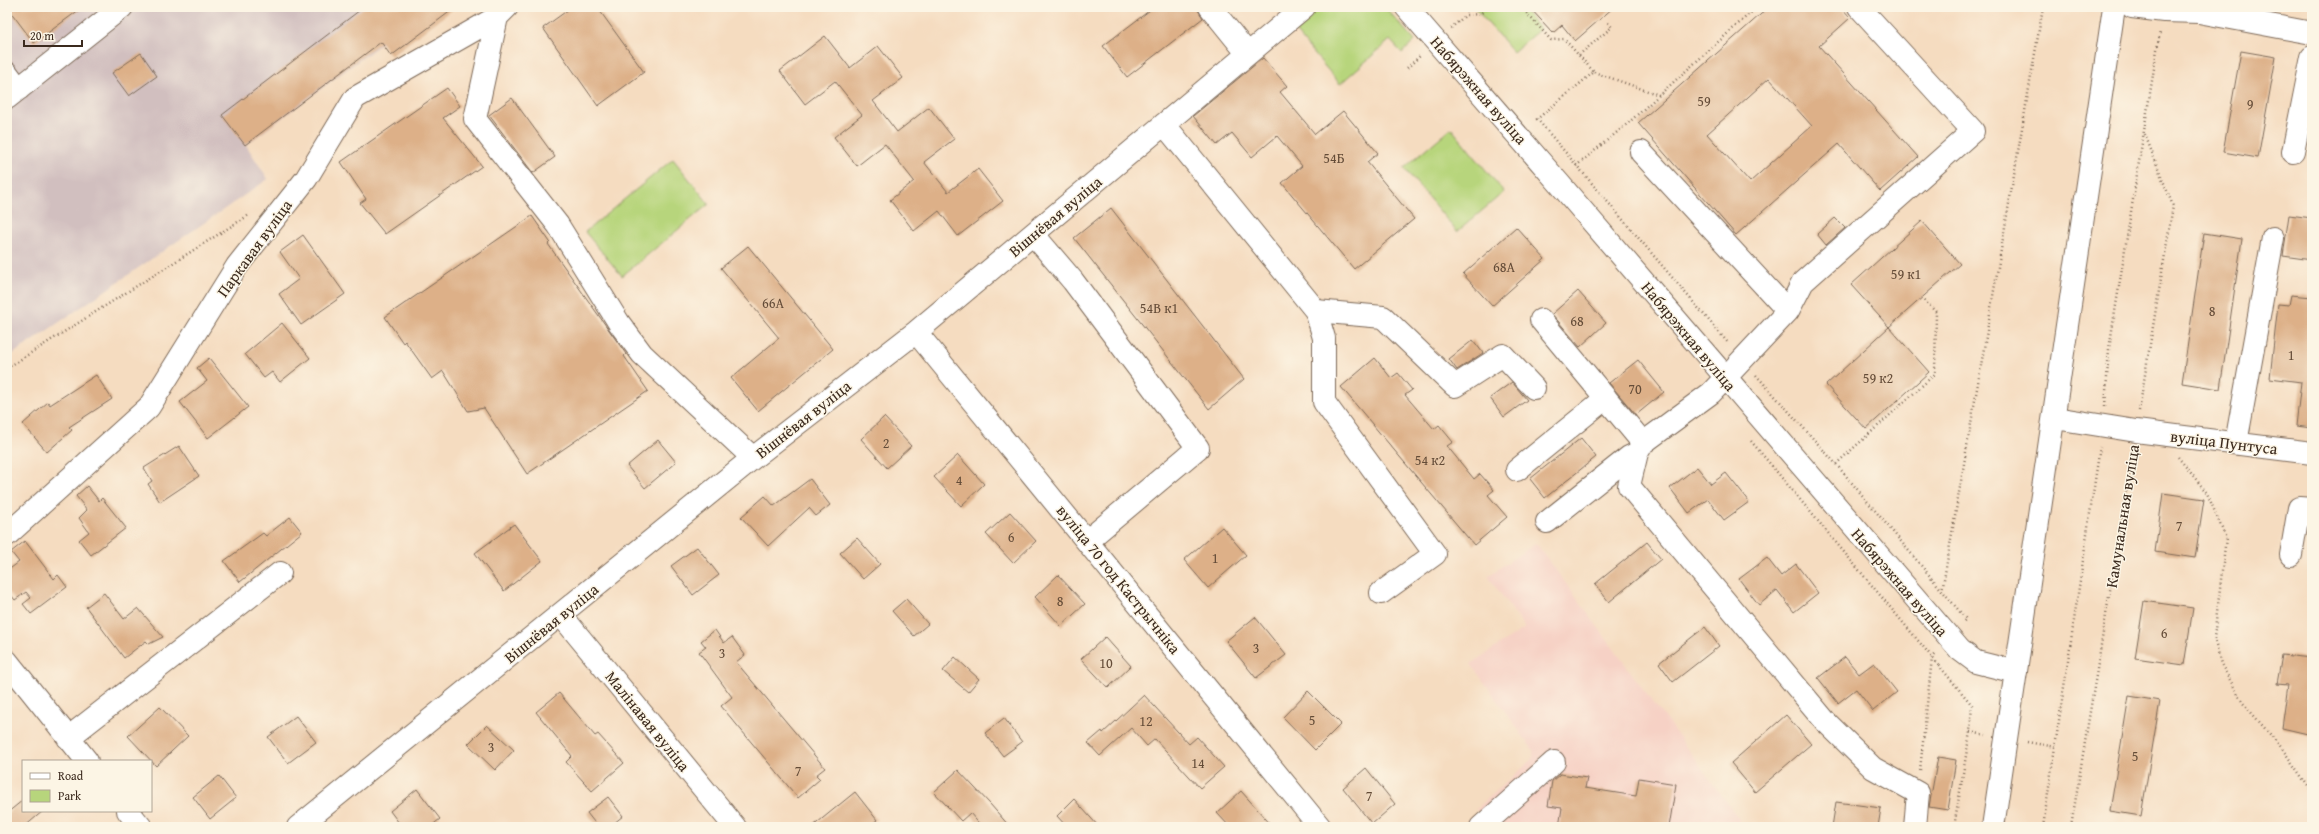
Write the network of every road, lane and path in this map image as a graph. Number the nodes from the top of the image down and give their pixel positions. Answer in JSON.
{"nodes":[{"id":1,"x":122,"y":7,"type":"edge"},
{"id":2,"x":1210,"y":7,"type":"edge"},
{"id":3,"x":1304,"y":7,"type":"edge"},
{"id":4,"x":1406,"y":7,"type":"edge"},
{"id":5,"x":1489,"y":7,"type":"edge"},
{"id":6,"x":1521,"y":7,"type":"edge"},
{"id":7,"x":1757,"y":7,"type":"edge"},
{"id":8,"x":1859,"y":7,"type":"edge"},
{"id":9,"x":2043,"y":7,"type":"edge"},
{"id":10,"x":2114,"y":7,"type":"edge"},
{"id":11,"x":2132,"y":7,"type":"edge"},
{"id":12,"x":2199,"y":10,"type":"edge"},
{"id":13,"x":2164,"y":11,"type":"junction"},
{"id":14,"x":502,"y":12,"type":"edge"},
{"id":15,"x":1466,"y":15,"type":"dead end"},
{"id":16,"x":1607,"y":22,"type":"dead end"},
{"id":17,"x":2312,"y":33,"type":"edge"},
{"id":18,"x":1248,"y":54,"type":"junction"},
{"id":19,"x":1579,"y":55,"type":"junction"},
{"id":20,"x":2312,"y":57,"type":"edge"},
{"id":21,"x":1594,"y":72,"type":"junction"},
{"id":22,"x":11,"y":87,"type":"edge"},
{"id":23,"x":1659,"y":95,"type":"junction"},
{"id":24,"x":1164,"y":124,"type":"junction"},
{"id":25,"x":2144,"y":132,"type":"junction"},
{"id":26,"x":1641,"y":152,"type":"dead end"},
{"id":27,"x":2293,"y":152,"type":"dead end"},
{"id":28,"x":1577,"y":165,"type":"junction"},
{"id":29,"x":253,"y":213,"type":"dead end"},
{"id":30,"x":1033,"y":234,"type":"junction"},
{"id":31,"x":2273,"y":238,"type":"dead end"},
{"id":32,"x":1922,"y":298,"type":"dead end"},
{"id":33,"x":1316,"y":311,"type":"junction"},
{"id":34,"x":1788,"y":311,"type":"junction"},
{"id":35,"x":1541,"y":320,"type":"dead end"},
{"id":36,"x":916,"y":332,"type":"junction"},
{"id":37,"x":1743,"y":361,"type":"junction"},
{"id":38,"x":7,"y":368,"type":"edge"},
{"id":39,"x":1725,"y":379,"type":"junction"},
{"id":40,"x":1534,"y":388,"type":"dead end"},
{"id":41,"x":1606,"y":398,"type":"junction"},
{"id":42,"x":1898,"y":400,"type":"dead end"},
{"id":43,"x":1903,"y":406,"type":"junction"},
{"id":44,"x":2055,"y":418,"type":"junction"},
{"id":45,"x":2103,"y":425,"type":"junction"},
{"id":46,"x":2136,"y":431,"type":"junction"},
{"id":47,"x":1746,"y":436,"type":"dead end"},
{"id":48,"x":2236,"y":443,"type":"junction"},
{"id":49,"x":1640,"y":448,"type":"junction"},
{"id":50,"x":2312,"y":453,"type":"edge"},
{"id":51,"x":2176,"y":455,"type":"dead end"},
{"id":52,"x":753,"y":458,"type":"junction"},
{"id":53,"x":1836,"y":464,"type":"junction"},
{"id":54,"x":1517,"y":470,"type":"dead end"},
{"id":55,"x":2312,"y":510,"type":"edge"},
{"id":56,"x":1547,"y":522,"type":"dead end"},
{"id":57,"x":8,"y":532,"type":"edge"},
{"id":58,"x":1088,"y":540,"type":"junction"},
{"id":59,"x":2291,"y":555,"type":"dead end"},
{"id":60,"x":280,"y":573,"type":"dead end"},
{"id":61,"x":1942,"y":591,"type":"junction"},
{"id":62,"x":1381,"y":593,"type":"dead end"},
{"id":63,"x":561,"y":615,"type":"junction"},
{"id":64,"x":1949,"y":639,"type":"junction"},
{"id":65,"x":1932,"y":658,"type":"junction"},
{"id":66,"x":7,"y":661,"type":"edge"},
{"id":67,"x":2016,"y":672,"type":"junction"},
{"id":68,"x":68,"y":738,"type":"junction"},
{"id":69,"x":86,"y":760,"type":"edge"},
{"id":70,"x":1554,"y":762,"type":"dead end"},
{"id":71,"x":2312,"y":792,"type":"edge"},
{"id":72,"x":1918,"y":793,"type":"junction"},
{"id":73,"x":129,"y":812,"type":"edge"},
{"id":74,"x":141,"y":827,"type":"edge"},
{"id":75,"x":298,"y":827,"type":"edge"},
{"id":76,"x":735,"y":827,"type":"edge"},
{"id":77,"x":1320,"y":827,"type":"edge"},
{"id":78,"x":1481,"y":827,"type":"edge"},
{"id":79,"x":1915,"y":827,"type":"edge"},
{"id":80,"x":1954,"y":827,"type":"edge"},
{"id":81,"x":1993,"y":827,"type":"edge"},
{"id":82,"x":2043,"y":827,"type":"edge"},
{"id":83,"x":2071,"y":827,"type":"edge"}],
"edges":[{"from":1,"to":22,"type":"street"},
{"from":2,"to":18,"type":"street"},
{"from":3,"to":18,"type":"street","name":"Вішнёвая вуліца"},
{"from":4,"to":39,"type":"street","name":"Набярэжная вуліца"},
{"from":5,"to":15,"type":"path"},
{"from":6,"to":19,"type":"path"},
{"from":7,"to":23,"type":"path"},
{"from":8,"to":34,"type":"street"},
{"from":9,"to":61,"type":"path"},
{"from":10,"to":44,"type":"street"},
{"from":11,"to":13,"type":"street"},
{"from":12,"to":13,"type":"street"},
{"from":12,"to":17,"type":"street"},
{"from":13,"to":25,"type":"path"},
{"from":14,"to":52,"type":"street"},
{"from":14,"to":57,"type":"street","name":"Паркавая вуліца"},
{"from":16,"to":19,"type":"path"},
{"from":18,"to":24,"type":"street","name":"Вішнёвая вуліца"},
{"from":19,"to":21,"type":"path"},
{"from":20,"to":27,"type":"street"},
{"from":21,"to":23,"type":"path"},
{"from":21,"to":28,"type":"path"},
{"from":23,"to":28,"type":"path"},
{"from":24,"to":30,"type":"street","name":"Вішнёвая вуліца"},
{"from":24,"to":33,"type":"street"},
{"from":25,"to":45,"type":"path"},
{"from":25,"to":46,"type":"path","name":"Камунальная вуліца"},
{"from":26,"to":34,"type":"street"},
{"from":28,"to":37,"type":"path"},
{"from":29,"to":38,"type":"path"},
{"from":30,"to":36,"type":"street","name":"Вішнёвая вуліца"},
{"from":30,"to":58,"type":"street"},
{"from":31,"to":48,"type":"street"},
{"from":32,"to":43,"type":"path"},
{"from":33,"to":40,"type":"street"},
{"from":33,"to":62,"type":"street"},
{"from":34,"to":37,"type":"street"},
{"from":35,"to":41,"type":"street"},
{"from":36,"to":52,"type":"street","name":"Вішнёвая вуліца"},
{"from":36,"to":58,"type":"street","name":"вуліца 70 год Кастрычніка"},
{"from":37,"to":39,"type":"street"},
{"from":37,"to":53,"type":"path"},
{"from":39,"to":49,"type":"street"},
{"from":39,"to":64,"type":"street","name":"Набярэжная вуліца"},
{"from":41,"to":49,"type":"street"},
{"from":41,"to":54,"type":"street"},
{"from":42,"to":43,"type":"path"},
{"from":43,"to":53,"type":"path"},
{"from":44,"to":45,"type":"street","name":"вуліца Пунтуса"},
{"from":44,"to":67,"type":"street"},
{"from":45,"to":46,"type":"street","name":"вуліца Пунтуса"},
{"from":45,"to":82,"type":"path"},
{"from":46,"to":48,"type":"street","name":"вуліца Пунтуса"},
{"from":46,"to":83,"type":"path","name":"Камунальная вуліца"},
{"from":47,"to":65,"type":"path"},
{"from":48,"to":50,"type":"street","name":"вуліца Пунтуса"},
{"from":49,"to":56,"type":"street"},
{"from":49,"to":72,"type":"street"},
{"from":51,"to":71,"type":"path"},
{"from":52,"to":63,"type":"street","name":"Вішнёвая вуліца"},
{"from":53,"to":61,"type":"path"},
{"from":55,"to":59,"type":"street"},
{"from":58,"to":77,"type":"street","name":"вуліца 70 год Кастрычніка"},
{"from":60,"to":68,"type":"street"},
{"from":61,"to":64,"type":"path"},
{"from":63,"to":75,"type":"street","name":"Вішнёвая вуліца"},
{"from":63,"to":76,"type":"street","name":"Малінавая вуліца"},
{"from":64,"to":65,"type":"path"},
{"from":64,"to":67,"type":"street","name":"Набярэжная вуліца"},
{"from":65,"to":72,"type":"path"},
{"from":65,"to":80,"type":"path"},
{"from":66,"to":68,"type":"street"},
{"from":67,"to":81,"type":"street"},
{"from":68,"to":69,"type":"street"},
{"from":70,"to":78,"type":"street"},
{"from":72,"to":79,"type":"street"},
{"from":73,"to":74,"type":"street"}]}
